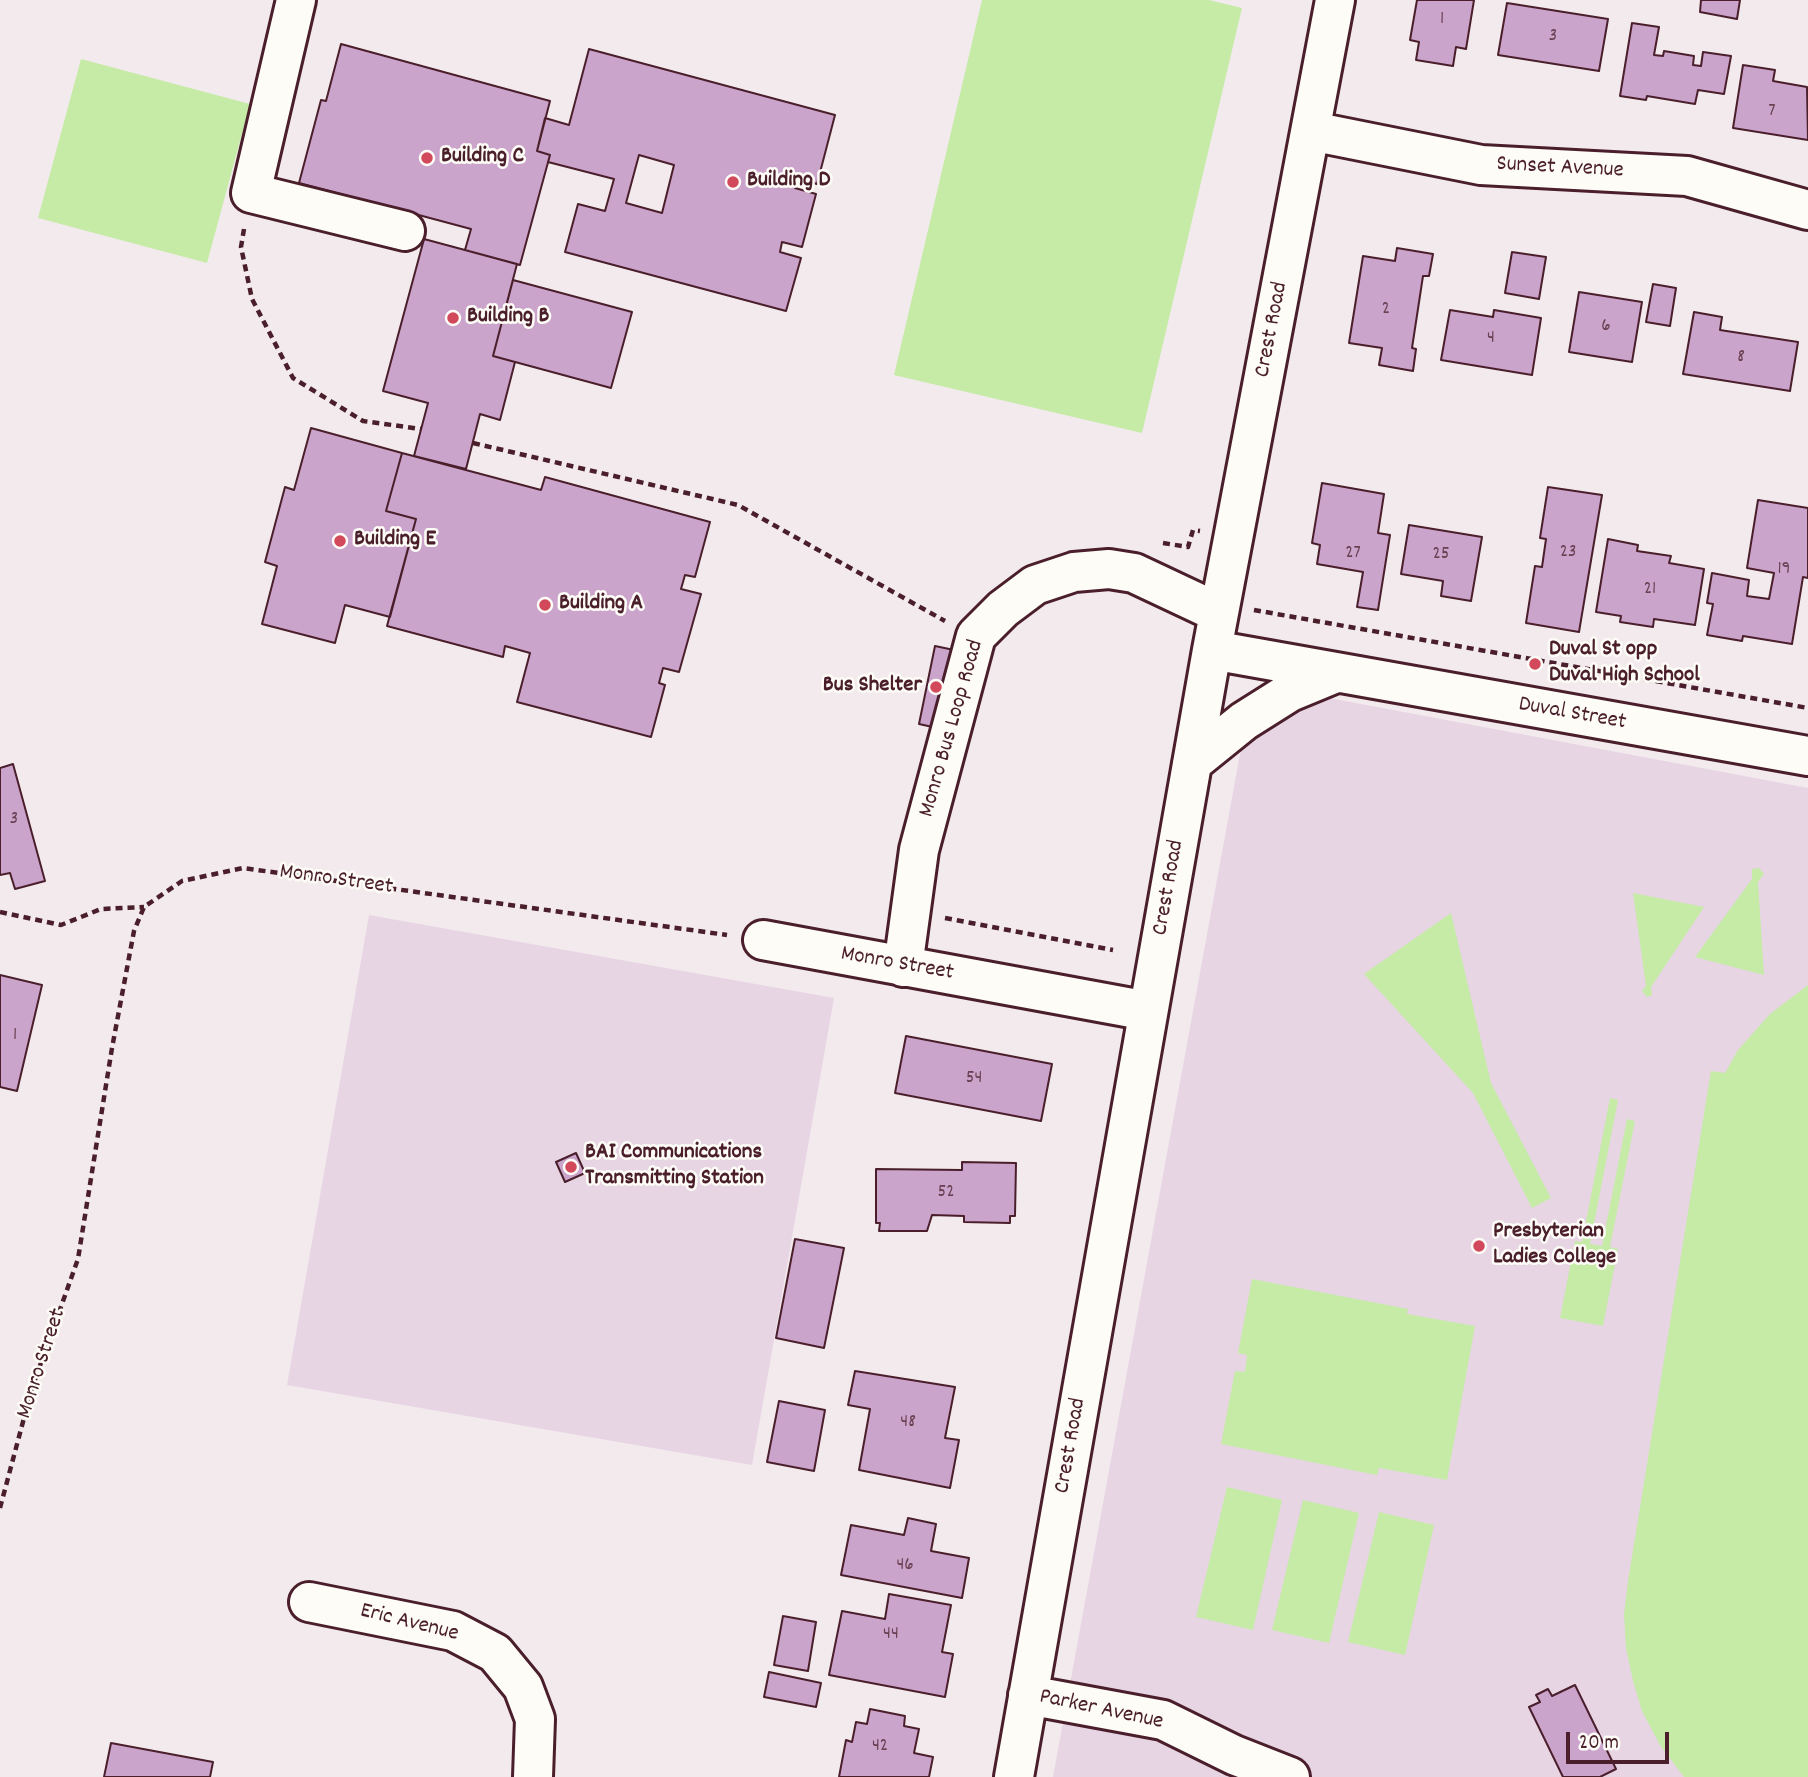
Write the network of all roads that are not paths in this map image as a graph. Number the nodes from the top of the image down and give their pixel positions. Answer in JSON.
{"nodes":[{"id":1,"x":296,"y":0,"type":"edge"},
{"id":2,"x":1335,"y":0,"type":"edge"},
{"id":3,"x":1311,"y":131,"type":"junction"},
{"id":4,"x":1808,"y":210,"type":"edge"},
{"id":5,"x":405,"y":231,"type":"dead end"},
{"id":6,"x":1236,"y":611,"type":"junction"},
{"id":7,"x":1212,"y":650,"type":"junction"},
{"id":8,"x":1336,"y":673,"type":"junction"},
{"id":9,"x":1808,"y":756,"type":"edge"},
{"id":10,"x":1192,"y":763,"type":"junction"},
{"id":11,"x":763,"y":940,"type":"road end"},
{"id":12,"x":903,"y":967,"type":"junction"},
{"id":13,"x":1148,"y":1012,"type":"junction"},
{"id":14,"x":309,"y":1602,"type":"dead end"},
{"id":15,"x":1028,"y":1695,"type":"junction"},
{"id":16,"x":1232,"y":1766,"type":"edge"},
{"id":17,"x":533,"y":1777,"type":"edge"},
{"id":18,"x":1014,"y":1777,"type":"edge"},
{"id":19,"x":1290,"y":1777,"type":"edge"}],
"edges":[{"from":1,"to":5,"type":"street"},
{"from":2,"to":3,"type":"street","name":"Crest Road"},
{"from":3,"to":4,"type":"street","name":"Sunset Avenue"},
{"from":3,"to":6,"type":"street","name":"Crest Road"},
{"from":6,"to":7,"type":"street","name":"Crest Road"},
{"from":6,"to":12,"type":"street","name":"Monro Bus Loop Road"},
{"from":7,"to":8,"type":"street","name":"Duval Street"},
{"from":7,"to":10,"type":"street","name":"Crest Road"},
{"from":8,"to":9,"type":"street","name":"Duval Street"},
{"from":8,"to":10,"type":"street"},
{"from":10,"to":13,"type":"street","name":"Crest Road"},
{"from":11,"to":12,"type":"street","name":"Monro Street"},
{"from":12,"to":13,"type":"street","name":"Monro Street"},
{"from":13,"to":15,"type":"street","name":"Crest Road"},
{"from":14,"to":17,"type":"street","name":"Eric Avenue"},
{"from":15,"to":16,"type":"street","name":"Parker Avenue"},
{"from":15,"to":18,"type":"street","name":"Crest Road"},
{"from":16,"to":19,"type":"street","name":"Parker Avenue"}]}
